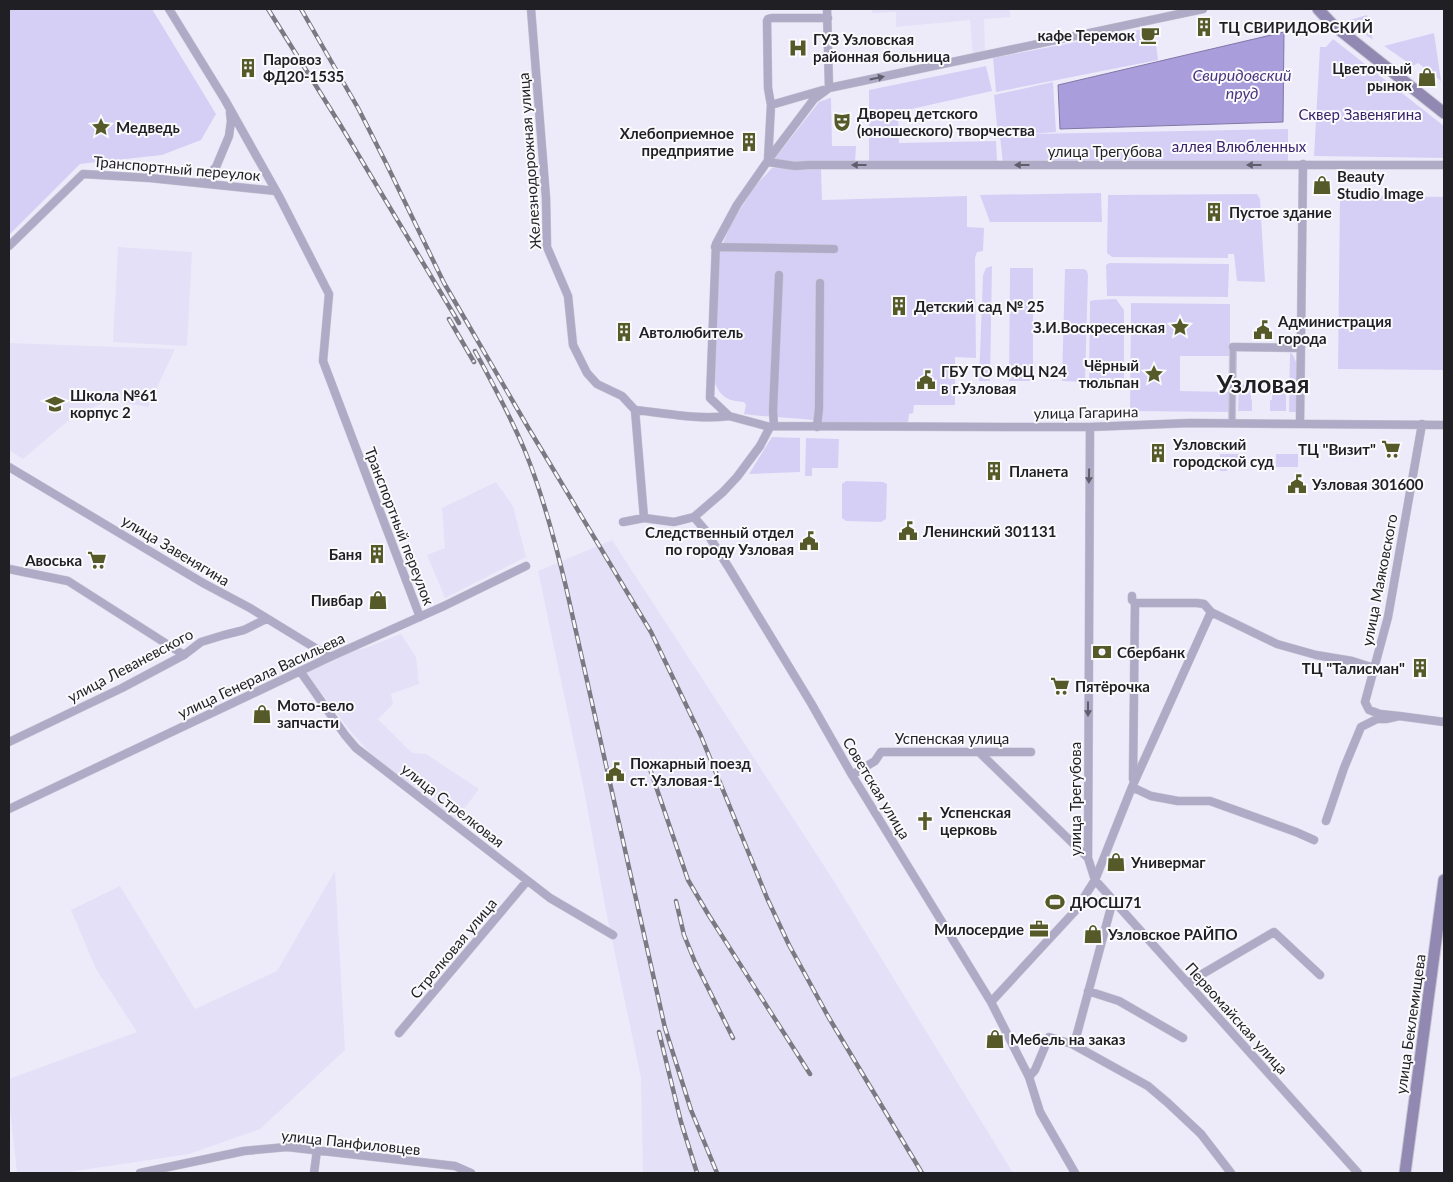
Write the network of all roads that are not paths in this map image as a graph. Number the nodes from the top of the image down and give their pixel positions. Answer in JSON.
{"nodes":[{"id":1,"x":168,"y":9,"type":"edge"},
{"id":2,"x":531,"y":9,"type":"edge"},
{"id":3,"x":827,"y":9,"type":"edge"},
{"id":4,"x":1203,"y":9,"type":"edge"},
{"id":5,"x":1318,"y":9,"type":"edge"},
{"id":6,"x":828,"y":18,"type":"junction"},
{"id":7,"x":829,"y":88,"type":"junction"},
{"id":8,"x":771,"y":105,"type":"junction"},
{"id":9,"x":229,"y":108,"type":"junction"},
{"id":10,"x":1444,"y":113,"type":"edge"},
{"id":11,"x":768,"y":162,"type":"junction"},
{"id":12,"x":1303,"y":164,"type":"junction"},
{"id":13,"x":1444,"y":165,"type":"edge"},
{"id":14,"x":200,"y":183,"type":"junction"},
{"id":15,"x":276,"y":191,"type":"junction"},
{"id":16,"x":9,"y":246,"type":"edge"},
{"id":17,"x":715,"y":248,"type":"junction"},
{"id":18,"x":834,"y":249,"type":"dead end"},
{"id":19,"x":779,"y":274,"type":"dead end"},
{"id":20,"x":820,"y":283,"type":"dead end"},
{"id":21,"x":1233,"y":347,"type":"joint"},
{"id":22,"x":1302,"y":348,"type":"junction"},
{"id":23,"x":635,"y":410,"type":"junction"},
{"id":24,"x":729,"y":416,"type":"junction"},
{"id":25,"x":1232,"y":423,"type":"junction"},
{"id":26,"x":1300,"y":423,"type":"junction"},
{"id":27,"x":1422,"y":424,"type":"junction"},
{"id":28,"x":1444,"y":425,"type":"edge"},
{"id":29,"x":772,"y":426,"type":"junction"},
{"id":30,"x":817,"y":427,"type":"junction"},
{"id":31,"x":1090,"y":427,"type":"junction"},
{"id":32,"x":9,"y":467,"type":"edge"},
{"id":33,"x":694,"y":517,"type":"junction"},
{"id":34,"x":644,"y":518,"type":"junction"},
{"id":35,"x":623,"y":522,"type":"dead end"},
{"id":36,"x":526,"y":566,"type":"dead end"},
{"id":37,"x":9,"y":569,"type":"edge"},
{"id":38,"x":1211,"y":612,"type":"junction"},
{"id":39,"x":420,"y":617,"type":"junction"},
{"id":40,"x":266,"y":619,"type":"junction"},
{"id":41,"x":184,"y":655,"type":"junction"},
{"id":42,"x":330,"y":657,"type":"junction"},
{"id":43,"x":1374,"y":668,"type":"junction"},
{"id":44,"x":300,"y":671,"type":"junction"},
{"id":45,"x":1399,"y":716,"type":"junction"},
{"id":46,"x":1444,"y":722,"type":"edge"},
{"id":47,"x":9,"y":742,"type":"edge"},
{"id":48,"x":979,"y":752,"type":"junction"},
{"id":49,"x":1031,"y":752,"type":"dead end"},
{"id":50,"x":852,"y":775,"type":"junction"},
{"id":51,"x":1133,"y":786,"type":"junction"},
{"id":52,"x":9,"y":809,"type":"edge"},
{"id":53,"x":1326,"y":821,"type":"dead end"},
{"id":54,"x":1314,"y":840,"type":"dead end"},
{"id":55,"x":1088,"y":858,"type":"junction"},
{"id":56,"x":1095,"y":880,"type":"junction"},
{"id":57,"x":1444,"y":880,"type":"edge"},
{"id":58,"x":528,"y":881,"type":"junction"},
{"id":59,"x":1113,"y":900,"type":"junction"},
{"id":60,"x":1442,"y":919,"type":"edge"},
{"id":61,"x":613,"y":935,"type":"dead end"},
{"id":62,"x":1320,"y":976,"type":"dead end"},
{"id":63,"x":1187,"y":983,"type":"junction"},
{"id":64,"x":1088,"y":991,"type":"junction"},
{"id":65,"x":990,"y":1002,"type":"junction"},
{"id":66,"x":399,"y":1033,"type":"dead end"},
{"id":67,"x":1183,"y":1038,"type":"dead end"},
{"id":68,"x":1074,"y":1045,"type":"junction"},
{"id":69,"x":1029,"y":1077,"type":"junction"},
{"id":70,"x":317,"y":1150,"type":"junction"},
{"id":71,"x":140,"y":1173,"type":"edge"},
{"id":72,"x":314,"y":1173,"type":"edge"},
{"id":73,"x":470,"y":1173,"type":"edge"},
{"id":74,"x":1075,"y":1173,"type":"edge"},
{"id":75,"x":1231,"y":1173,"type":"edge"},
{"id":76,"x":1358,"y":1173,"type":"edge"},
{"id":77,"x":1405,"y":1173,"type":"edge"}],
"edges":[{"from":1,"to":9,"type":"street"},
{"from":2,"to":23,"type":"street","name":"Железнодорожная улица"},
{"from":3,"to":6,"type":"street"},
{"from":7,"to":4,"type":"street","one_way":true},
{"from":5,"to":10,"type":"main road"},
{"from":6,"to":7,"type":"street"},
{"from":6,"to":8,"type":"street"},
{"from":7,"to":8,"type":"street"},
{"from":7,"to":11,"type":"street"},
{"from":8,"to":11,"type":"street"},
{"from":9,"to":14,"type":"street"},
{"from":9,"to":15,"type":"street"},
{"from":12,"to":11,"type":"street","name":"улица Трегубова","one_way":true},
{"from":11,"to":17,"type":"street"},
{"from":12,"to":13,"type":"street"},
{"from":12,"to":22,"type":"street"},
{"from":14,"to":15,"type":"street","name":"Транспортный переулок"},
{"from":14,"to":16,"type":"street","name":"Транспортный переулок"},
{"from":15,"to":39,"type":"street","name":"Транспортный переулок"},
{"from":17,"to":18,"type":"street"},
{"from":17,"to":24,"type":"street"},
{"from":19,"to":29,"type":"street"},
{"from":20,"to":30,"type":"street"},
{"from":21,"to":22,"type":"street"},
{"from":21,"to":25,"type":"street"},
{"from":22,"to":26,"type":"street"},
{"from":23,"to":24,"type":"street"},
{"from":23,"to":34,"type":"street"},
{"from":24,"to":29,"type":"street","name":"улица Гагарина"},
{"from":25,"to":26,"type":"street","name":"улица Гагарина"},
{"from":25,"to":31,"type":"street","name":"улица Гагарина"},
{"from":26,"to":27,"type":"street","name":"улица Гагарина"},
{"from":27,"to":28,"type":"street","name":"улица Гагарина"},
{"from":27,"to":43,"type":"street","name":"улица Маяковского"},
{"from":29,"to":30,"type":"street","name":"улица Гагарина"},
{"from":29,"to":33,"type":"street"},
{"from":30,"to":31,"type":"street","name":"улица Гагарина"},
{"from":31,"to":55,"type":"street","name":"улица Трегубова","one_way":true},
{"from":32,"to":40,"type":"street","name":"улица Завенягина"},
{"from":33,"to":34,"type":"street"},
{"from":33,"to":50,"type":"street","name":"Советская улица"},
{"from":34,"to":35,"type":"street"},
{"from":36,"to":39,"type":"street","name":"улица Генерала Васильева"},
{"from":37,"to":41,"type":"street"},
{"from":38,"to":43,"type":"street"},
{"from":38,"to":51,"type":"street","name":"улица Трегубова"},
{"from":38,"to":51,"type":"street"},
{"from":39,"to":42,"type":"street","name":"улица Генерала Васильева"},
{"from":40,"to":41,"type":"street","name":"улица Леваневского"},
{"from":40,"to":42,"type":"street","name":"улица Завенягина"},
{"from":41,"to":47,"type":"street","name":"улица Леваневского"},
{"from":42,"to":44,"type":"street","name":"улица Генерала Васильева"},
{"from":43,"to":45,"type":"street","name":"улица Маяковского"},
{"from":44,"to":52,"type":"street","name":"улица Генерала Васильева"},
{"from":44,"to":58,"type":"street","name":"улица Стрелковая"},
{"from":45,"to":46,"type":"street","name":"улица Маяковского"},
{"from":45,"to":53,"type":"street","name":"улица Маяковского"},
{"from":48,"to":49,"type":"street","name":"Успенская улица"},
{"from":48,"to":50,"type":"street","name":"Успенская улица"},
{"from":48,"to":55,"type":"street"},
{"from":50,"to":65,"type":"street","name":"Советская улица"},
{"from":51,"to":54,"type":"street"},
{"from":51,"to":56,"type":"street","name":"улица Трегубова"},
{"from":55,"to":56,"type":"street","name":"улица Трегубова"},
{"from":56,"to":59,"type":"street","name":"Первомайская улица"},
{"from":56,"to":65,"type":"street"},
{"from":57,"to":60,"type":"main road","name":"улица Беклемищева"},
{"from":58,"to":61,"type":"street","name":"улица Стрелковая"},
{"from":58,"to":66,"type":"street","name":"Стрелковая улица"},
{"from":59,"to":63,"type":"street","name":"Первомайская улица"},
{"from":59,"to":64,"type":"street"},
{"from":60,"to":77,"type":"main road","name":"улица Беклемищева"},
{"from":62,"to":63,"type":"street"},
{"from":63,"to":76,"type":"street","name":"Первомайская улица"},
{"from":64,"to":67,"type":"street"},
{"from":64,"to":68,"type":"street"},
{"from":65,"to":69,"type":"street","name":"Советская улица"},
{"from":68,"to":69,"type":"street"},
{"from":68,"to":75,"type":"street"},
{"from":69,"to":74,"type":"street","name":"Советская улица"},
{"from":70,"to":71,"type":"street","name":"улица Панфиловцев"},
{"from":70,"to":72,"type":"street"},
{"from":70,"to":73,"type":"street","name":"улица Панфиловцев"}]}
